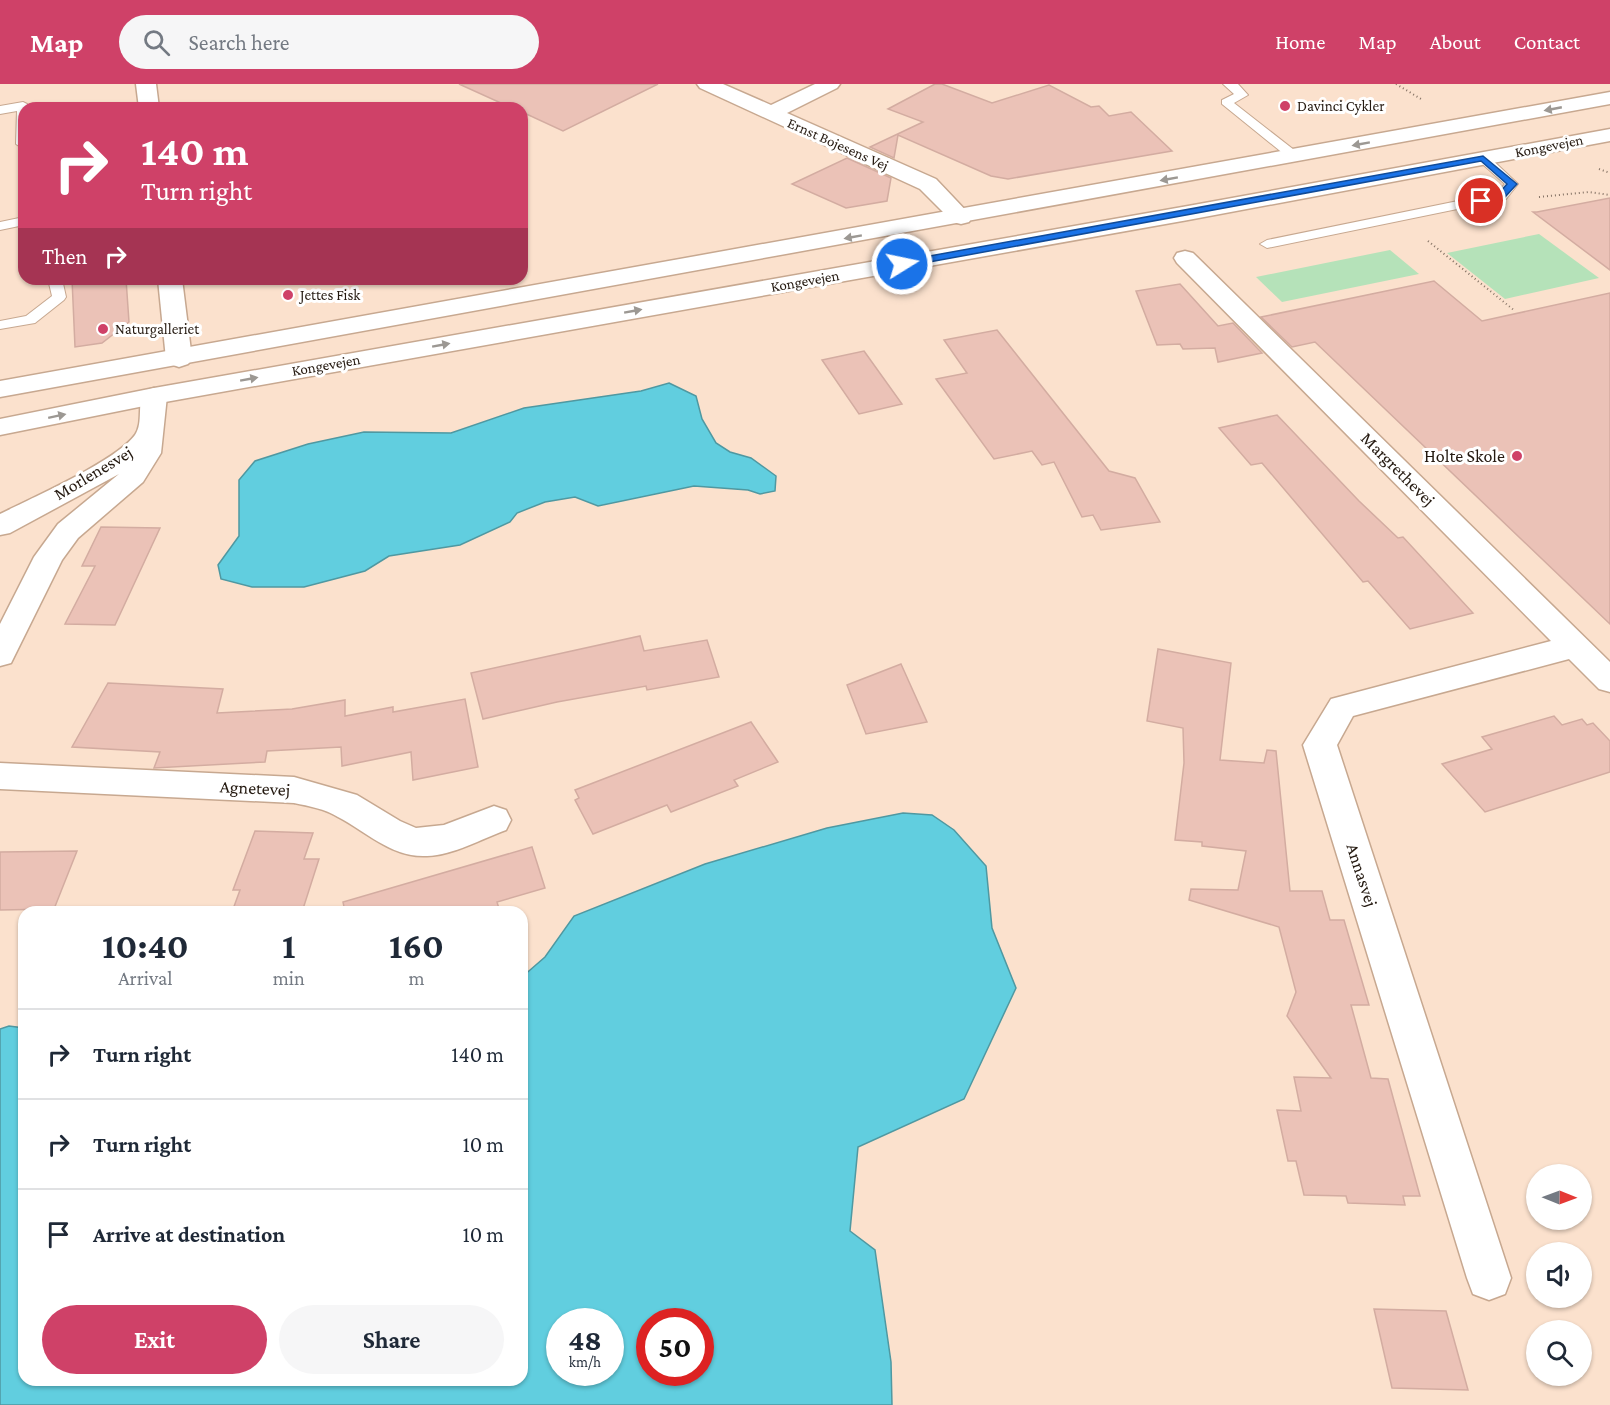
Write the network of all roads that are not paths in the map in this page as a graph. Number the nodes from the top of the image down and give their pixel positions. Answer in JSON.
{"nodes":[{"id":1,"x":146,"y":84,"type":"edge"},
{"id":2,"x":706,"y":84,"type":"edge"},
{"id":3,"x":830,"y":84,"type":"edge"},
{"id":4,"x":1232,"y":84,"type":"edge"},
{"id":5,"x":1610,"y":98,"type":"edge"},
{"id":6,"x":148,"y":102,"type":"edge"},
{"id":7,"x":18,"y":107,"type":"edge"},
{"id":8,"x":0,"y":110,"type":"edge"},
{"id":9,"x":769,"y":114,"type":"junction"},
{"id":10,"x":1610,"y":135,"type":"edge"},
{"id":11,"x":1294,"y":156,"type":"junction"},
{"id":12,"x":1483,"y":158,"type":"junction"},
{"id":13,"x":961,"y":217,"type":"junction"},
{"id":14,"x":18,"y":223,"type":"edge"},
{"id":15,"x":0,"y":225,"type":"edge"},
{"id":16,"x":1267,"y":243,"type":"dead end"},
{"id":17,"x":1185,"y":258,"type":"dead end"},
{"id":18,"x":56,"y":285,"type":"edge"},
{"id":19,"x":171,"y":285,"type":"edge"},
{"id":20,"x":0,"y":325,"type":"edge"},
{"id":21,"x":179,"y":358,"type":"junction"},
{"id":22,"x":0,"y":389,"type":"edge"},
{"id":23,"x":154,"y":396,"type":"junction"},
{"id":24,"x":0,"y":427,"type":"edge"},
{"id":25,"x":151,"y":432,"type":"junction"},
{"id":26,"x":0,"y":526,"type":"edge"},
{"id":27,"x":1576,"y":646,"type":"junction"},
{"id":28,"x":0,"y":655,"type":"edge"},
{"id":29,"x":1610,"y":681,"type":"edge"},
{"id":30,"x":0,"y":776,"type":"edge"},
{"id":31,"x":494,"y":820,"type":"dead end"},
{"id":32,"x":1489,"y":1278,"type":"dead end"}],
"edges":[{"from":1,"to":6,"type":"main road"},
{"from":2,"to":9,"type":"main road","name":"Ernst Bojesens Vej"},
{"from":3,"to":9,"type":"main road"},
{"from":4,"to":11,"type":"lane"},
{"from":5,"to":11,"type":"main road","name":"Kongevejen","one_way":true},
{"from":7,"to":8,"type":"lane"},
{"from":9,"to":13,"type":"main road","name":"Ernst Bojesens Vej"},
{"from":10,"to":12,"type":"main road","name":"Kongevejen"},
{"from":11,"to":13,"type":"main road","name":"Kongevejen","one_way":true},
{"from":12,"to":16,"type":"lane"},
{"from":23,"to":12,"type":"main road","name":"Kongevejen","one_way":true},
{"from":13,"to":21,"type":"main road","name":"Kongevejen","one_way":true},
{"from":14,"to":15,"type":"lane"},
{"from":17,"to":27,"type":"main road","name":"Margrethevej"},
{"from":18,"to":20,"type":"lane"},
{"from":19,"to":21,"type":"main road"},
{"from":21,"to":22,"type":"main road","name":"Kongevejen"},
{"from":24,"to":23,"type":"main road","name":"Kongevejen","one_way":true},
{"from":23,"to":25,"type":"main road","name":"Morlenesvej"},
{"from":25,"to":26,"type":"main road","name":"Morlenesvej"},
{"from":25,"to":28,"type":"main road"},
{"from":27,"to":29,"type":"main road","name":"Margrethevej"},
{"from":27,"to":32,"type":"main road","name":"Annasvej"},
{"from":30,"to":31,"type":"main road","name":"Agnetevej"}]}
